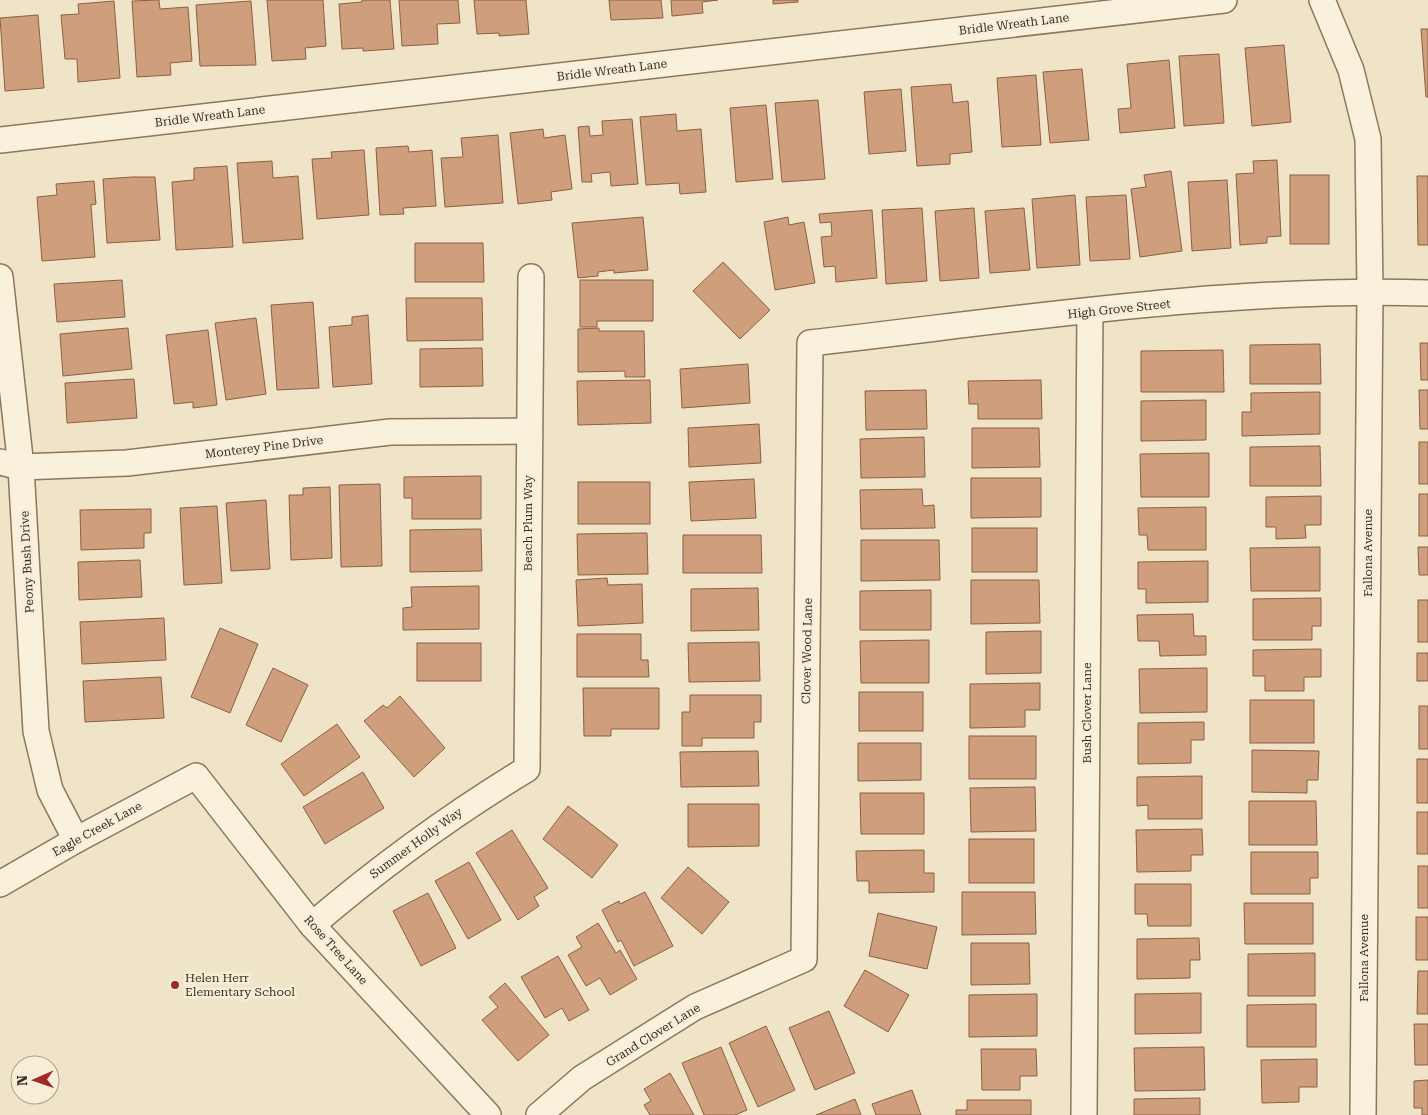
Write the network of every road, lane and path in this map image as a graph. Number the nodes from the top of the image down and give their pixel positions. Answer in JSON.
{"nodes":[{"id":1,"x":1224,"y":0,"type":"edge"},
{"id":2,"x":1322,"y":0,"type":"edge"},
{"id":3,"x":0,"y":140,"type":"edge"},
{"id":4,"x":0,"y":277,"type":"edge"},
{"id":5,"x":531,"y":277,"type":"dead end"},
{"id":6,"x":1370,"y":292,"type":"junction"},
{"id":7,"x":1428,"y":293,"type":"edge"},
{"id":8,"x":1090,"y":311,"type":"junction"},
{"id":9,"x":810,"y":343,"type":"joint"},
{"id":10,"x":528,"y":432,"type":"junction"},
{"id":11,"x":10,"y":464,"type":"edge"},
{"id":12,"x":527,"y":769,"type":"joint"},
{"id":13,"x":196,"y":776,"type":"joint"},
{"id":14,"x":76,"y":840,"type":"junction"},
{"id":15,"x":0,"y":884,"type":"edge"},
{"id":16,"x":312,"y":926,"type":"junction"},
{"id":17,"x":804,"y":959,"type":"joint"},
{"id":18,"x":488,"y":1115,"type":"edge"},
{"id":19,"x":539,"y":1115,"type":"edge"},
{"id":20,"x":1084,"y":1115,"type":"edge"},
{"id":21,"x":1363,"y":1115,"type":"edge"}],
"edges":[{"from":1,"to":3,"type":"street","name":"Bridle Wreath Lane"},
{"from":2,"to":6,"type":"street","name":"Fallona Avenue"},
{"from":4,"to":11,"type":"street","name":"Peony Bush Drive"},
{"from":5,"to":10,"type":"street","name":"Beach Plum Way"},
{"from":6,"to":7,"type":"street","name":"High Grove Street"},
{"from":6,"to":8,"type":"street","name":"High Grove Street"},
{"from":6,"to":21,"type":"street","name":"Fallona Avenue"},
{"from":8,"to":9,"type":"street","name":"High Grove Street"},
{"from":8,"to":20,"type":"street","name":"Bush Clover Lane"},
{"from":9,"to":17,"type":"street","name":"Clover Wood Lane"},
{"from":10,"to":11,"type":"street","name":"Monterey Pine Drive"},
{"from":10,"to":12,"type":"street","name":"Beach Plum Way"},
{"from":11,"to":14,"type":"street","name":"Peony Bush Drive"},
{"from":12,"to":16,"type":"street","name":"Summer Holly Way"},
{"from":13,"to":14,"type":"street","name":"Eagle Creek Lane"},
{"from":13,"to":16,"type":"street","name":"Rose Tree Lane"},
{"from":14,"to":15,"type":"street","name":"Eagle Creek Lane"},
{"from":16,"to":18,"type":"street","name":"Rose Tree Lane"},
{"from":17,"to":19,"type":"street","name":"Grand Clover Lane"}]}
